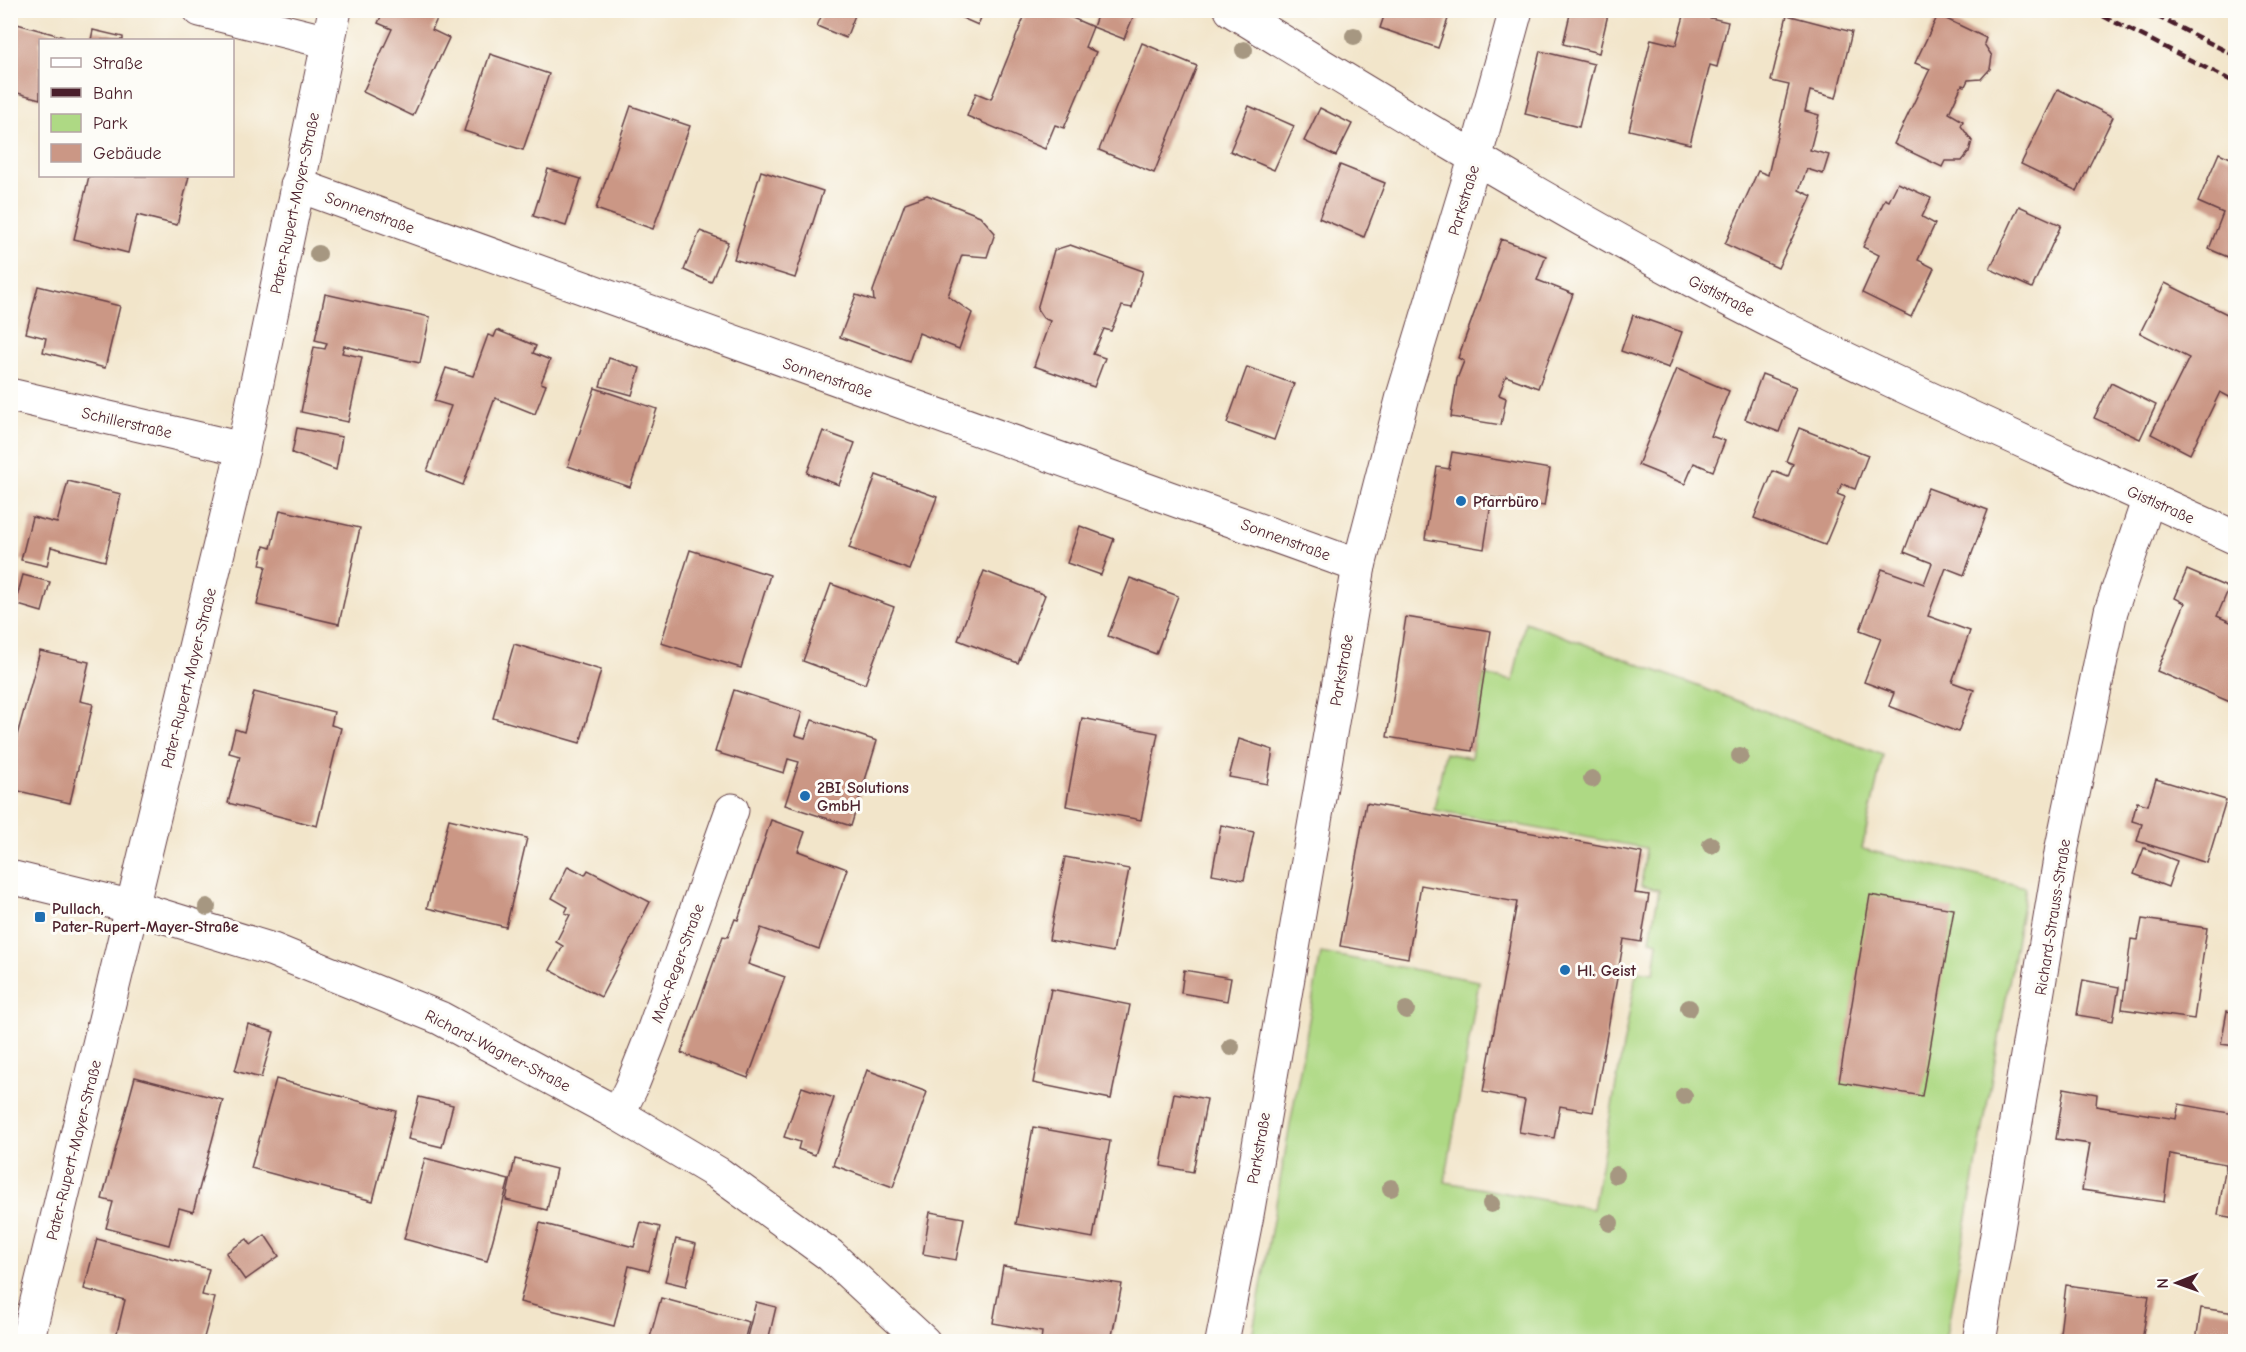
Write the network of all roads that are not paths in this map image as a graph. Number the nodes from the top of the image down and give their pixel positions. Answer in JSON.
{"nodes":[{"id":1,"x":200,"y":10,"type":"edge"},
{"id":2,"x":335,"y":10,"type":"edge"},
{"id":3,"x":1231,"y":10,"type":"edge"},
{"id":4,"x":1516,"y":10,"type":"edge"},
{"id":5,"x":328,"y":42,"type":"junction"},
{"id":6,"x":1475,"y":159,"type":"junction"},
{"id":7,"x":297,"y":185,"type":"junction"},
{"id":8,"x":10,"y":395,"type":"edge"},
{"id":9,"x":243,"y":449,"type":"junction"},
{"id":10,"x":2149,"y":498,"type":"junction"},
{"id":11,"x":2235,"y":538,"type":"edge"},
{"id":12,"x":1359,"y":566,"type":"junction"},
{"id":13,"x":732,"y":810,"type":"dead end"},
{"id":14,"x":10,"y":877,"type":"edge"},
{"id":15,"x":133,"y":907,"type":"junction"},
{"id":16,"x":618,"y":1114,"type":"junction"},
{"id":17,"x":27,"y":1341,"type":"edge"},
{"id":18,"x":924,"y":1341,"type":"edge"},
{"id":19,"x":1222,"y":1341,"type":"edge"},
{"id":20,"x":1979,"y":1341,"type":"edge"}],
"edges":[{"from":1,"to":5,"type":"street"},
{"from":2,"to":5,"type":"street","name":"Pater-Rupert-Mayer-Straße"},
{"from":3,"to":6,"type":"street","name":"Gistlstraße"},
{"from":4,"to":6,"type":"street","name":"Parkstraße"},
{"from":5,"to":7,"type":"street","name":"Pater-Rupert-Mayer-Straße"},
{"from":6,"to":10,"type":"street","name":"Gistlstraße"},
{"from":6,"to":12,"type":"street","name":"Parkstraße"},
{"from":7,"to":9,"type":"street","name":"Pater-Rupert-Mayer-Straße"},
{"from":7,"to":12,"type":"street","name":"Sonnenstraße"},
{"from":8,"to":9,"type":"street","name":"Schillerstraße"},
{"from":9,"to":15,"type":"street","name":"Pater-Rupert-Mayer-Straße"},
{"from":10,"to":11,"type":"street","name":"Gistlstraße"},
{"from":10,"to":20,"type":"street","name":"Richard-Strauss-Straße"},
{"from":12,"to":19,"type":"street","name":"Parkstraße"},
{"from":13,"to":16,"type":"street","name":"Max-Reger-Straße"},
{"from":14,"to":15,"type":"street","name":"Richard-Wagner-Straße"},
{"from":15,"to":16,"type":"street","name":"Richard-Wagner-Straße"},
{"from":15,"to":17,"type":"street","name":"Pater-Rupert-Mayer-Straße"},
{"from":16,"to":18,"type":"street","name":"Richard-Wagner-Straße"}]}
